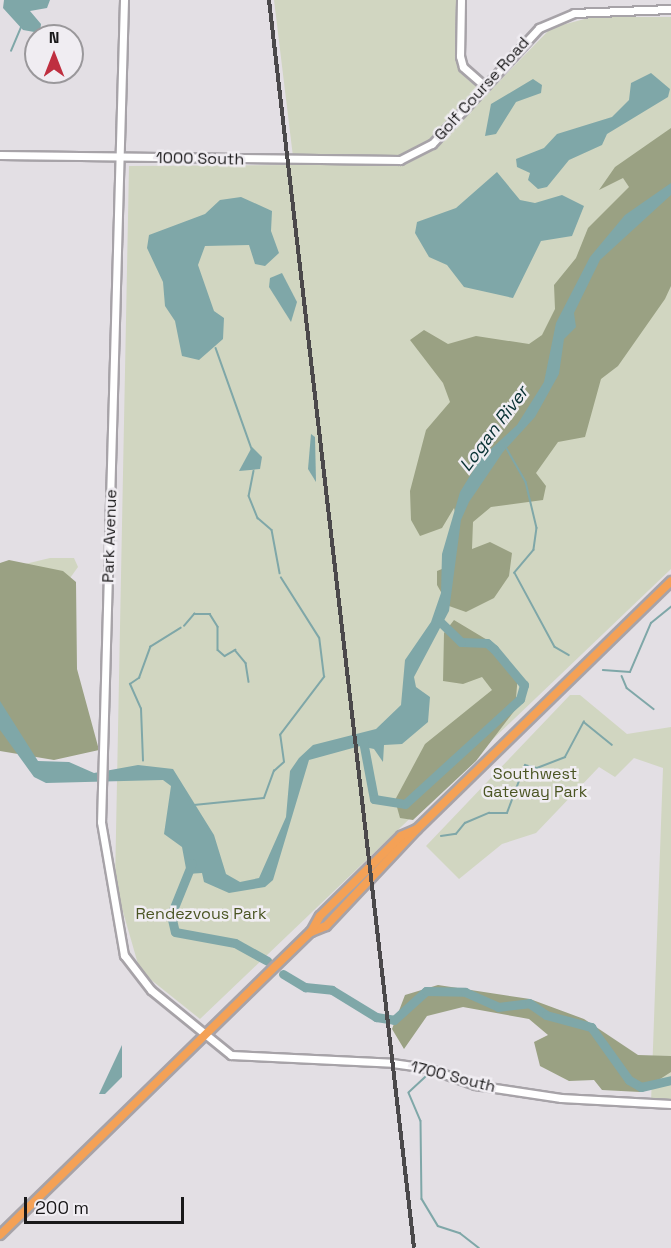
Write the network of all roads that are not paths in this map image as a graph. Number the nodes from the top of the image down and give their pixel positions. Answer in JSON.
{"nodes":[{"id":1,"x":124,"y":0,"type":"edge"},
{"id":2,"x":461,"y":0,"type":"edge"},
{"id":3,"x":671,"y":9,"type":"edge"},
{"id":4,"x":485,"y":86,"type":"junction"},
{"id":5,"x":0,"y":155,"type":"edge"},
{"id":6,"x":120,"y":158,"type":"junction"},
{"id":7,"x":400,"y":160,"type":"joint"},
{"id":8,"x":671,"y":581,"type":"edge"},
{"id":9,"x":204,"y":1037,"type":"junction"},
{"id":10,"x":671,"y":1104,"type":"edge"},
{"id":11,"x":0,"y":1235,"type":"edge"}],
"edges":[{"from":1,"to":6,"type":"street","name":"Park Avenue"},
{"from":2,"to":4,"type":"street"},
{"from":3,"to":4,"type":"street","name":"Golf Course Road"},
{"from":4,"to":7,"type":"street","name":"Golf Course Road"},
{"from":5,"to":6,"type":"street","name":"1000 South"},
{"from":6,"to":7,"type":"street","name":"1000 South"},
{"from":6,"to":9,"type":"street","name":"Park Avenue"},
{"from":8,"to":9,"type":"highway"},
{"from":9,"to":10,"type":"street","name":"1700 South"},
{"from":9,"to":11,"type":"highway"}]}
